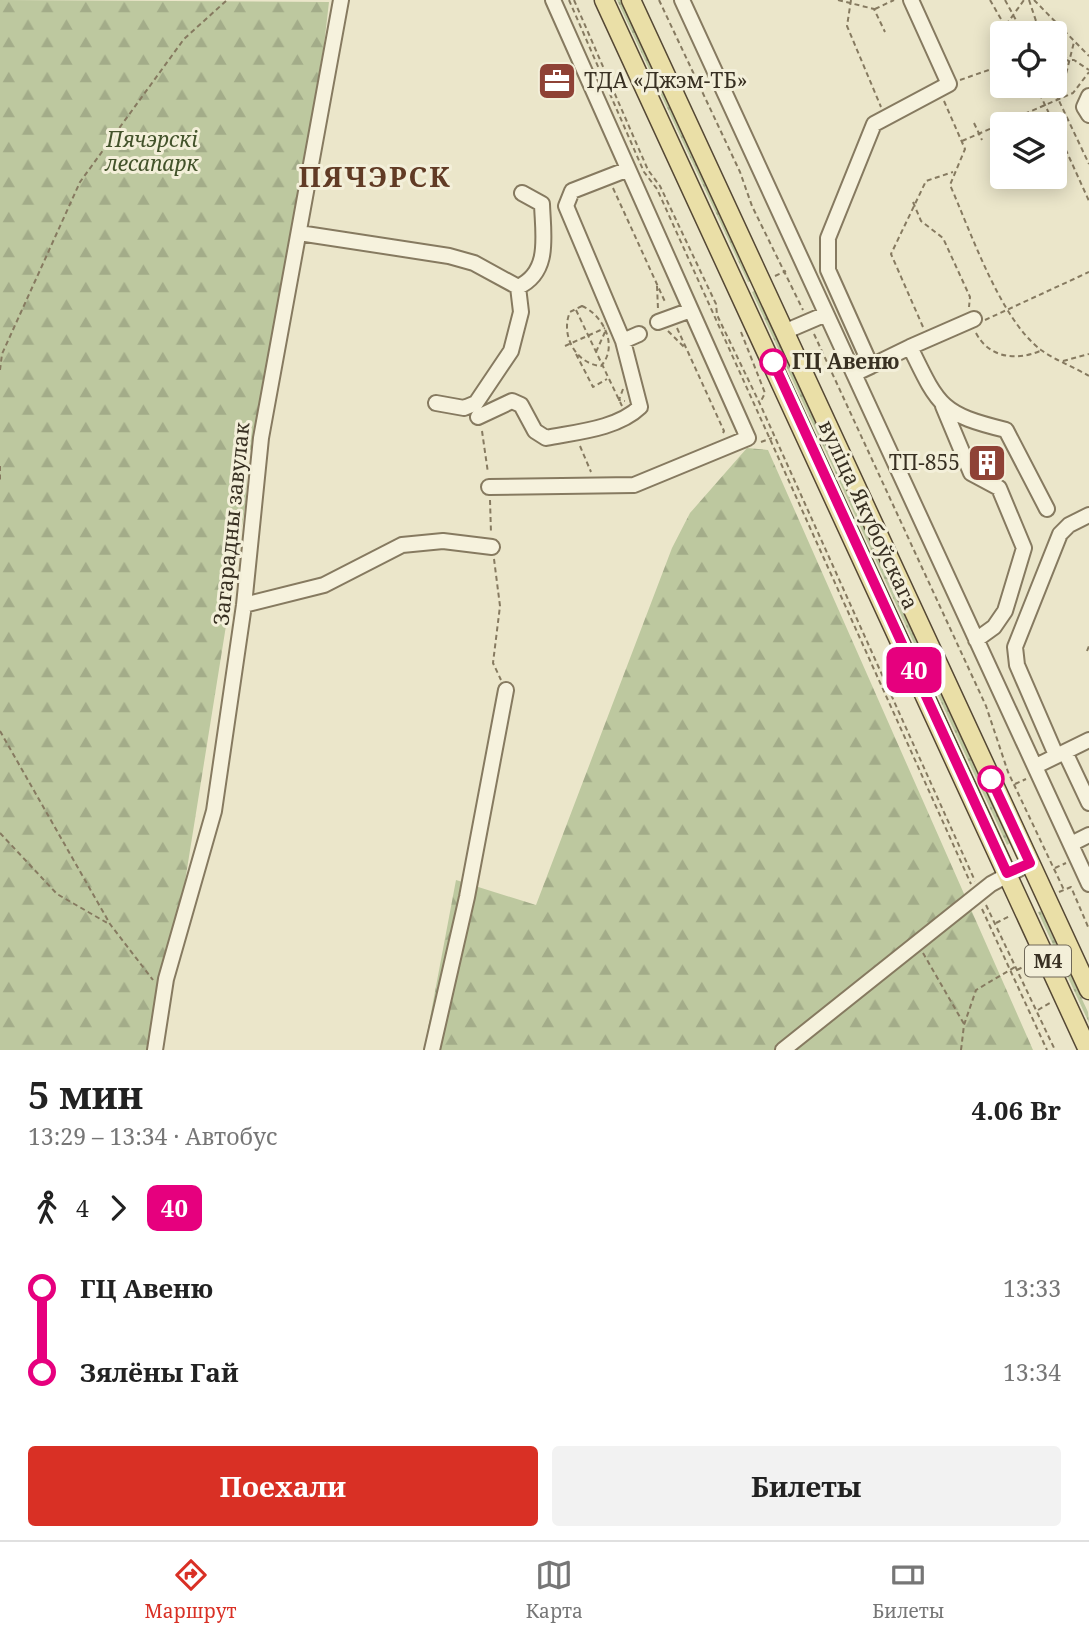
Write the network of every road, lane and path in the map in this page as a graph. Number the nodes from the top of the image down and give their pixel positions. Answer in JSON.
{"nodes":[{"id":1,"x":227,"y":0,"type":"edge"},
{"id":2,"x":341,"y":0,"type":"edge"},
{"id":3,"x":553,"y":0,"type":"edge"},
{"id":4,"x":569,"y":0,"type":"edge"},
{"id":5,"x":574,"y":0,"type":"edge"},
{"id":6,"x":604,"y":0,"type":"edge"},
{"id":7,"x":631,"y":0,"type":"edge"},
{"id":8,"x":659,"y":0,"type":"edge"},
{"id":9,"x":682,"y":0,"type":"edge"},
{"id":10,"x":838,"y":0,"type":"edge"},
{"id":11,"x":894,"y":0,"type":"edge"},
{"id":12,"x":911,"y":0,"type":"edge"},
{"id":13,"x":990,"y":0,"type":"edge"},
{"id":14,"x":1006,"y":0,"type":"edge"},
{"id":15,"x":1024,"y":0,"type":"edge"},
{"id":16,"x":1029,"y":0,"type":"edge"},
{"id":17,"x":1034,"y":0,"type":"edge"},
{"id":18,"x":851,"y":1,"type":"edge"},
{"id":19,"x":874,"y":9,"type":"junction"},
{"id":20,"x":1013,"y":14,"type":"junction"},
{"id":21,"x":1002,"y":21,"type":"edge"},
{"id":22,"x":1008,"y":21,"type":"edge"},
{"id":23,"x":1017,"y":21,"type":"edge"},
{"id":24,"x":1036,"y":21,"type":"edge"},
{"id":25,"x":1053,"y":21,"type":"edge"},
{"id":26,"x":885,"y":32,"type":"dead end"},
{"id":27,"x":1067,"y":36,"type":"edge"},
{"id":28,"x":1074,"y":42,"type":"junction"},
{"id":29,"x":1089,"y":56,"type":"edge"},
{"id":30,"x":1069,"y":60,"type":"junction"},
{"id":31,"x":990,"y":70,"type":"edge"},
{"id":32,"x":1089,"y":71,"type":"edge"},
{"id":33,"x":944,"y":87,"type":"junction"},
{"id":34,"x":1089,"y":96,"type":"edge"},
{"id":35,"x":1042,"y":98,"type":"edge"},
{"id":36,"x":1060,"y":99,"type":"junction"},
{"id":37,"x":1045,"y":103,"type":"junction"},
{"id":38,"x":1027,"y":112,"type":"edge"},
{"id":39,"x":1049,"y":112,"type":"edge"},
{"id":40,"x":1089,"y":115,"type":"edge"},
{"id":41,"x":885,"y":116,"type":"junction"},
{"id":42,"x":974,"y":123,"type":"dead end"},
{"id":43,"x":990,"y":129,"type":"edge"},
{"id":44,"x":979,"y":134,"type":"junction"},
{"id":45,"x":982,"y":140,"type":"dead end"},
{"id":46,"x":961,"y":141,"type":"junction"},
{"id":47,"x":1067,"y":152,"type":"edge"},
{"id":48,"x":1089,"y":164,"type":"edge"},
{"id":49,"x":626,"y":170,"type":"junction"},
{"id":50,"x":956,"y":171,"type":"junction"},
{"id":51,"x":608,"y":177,"type":"junction"},
{"id":52,"x":522,"y":192,"type":"dead end"},
{"id":53,"x":1089,"y":201,"type":"edge"},
{"id":54,"x":913,"y":202,"type":"junction"},
{"id":55,"x":299,"y":233,"type":"junction"},
{"id":56,"x":786,"y":271,"type":"junction"},
{"id":57,"x":1089,"y":272,"type":"edge"},
{"id":58,"x":771,"y":278,"type":"dead end"},
{"id":59,"x":657,"y":285,"type":"junction"},
{"id":60,"x":518,"y":287,"type":"junction"},
{"id":61,"x":726,"y":299,"type":"dead end"},
{"id":62,"x":716,"y":304,"type":"junction"},
{"id":63,"x":576,"y":309,"type":"junction"},
{"id":64,"x":691,"y":310,"type":"junction"},
{"id":65,"x":1008,"y":310,"type":"junction"},
{"id":66,"x":827,"y":314,"type":"junction"},
{"id":67,"x":665,"y":319,"type":"junction"},
{"id":68,"x":975,"y":319,"type":"junction"},
{"id":69,"x":808,"y":321,"type":"junction"},
{"id":70,"x":605,"y":329,"type":"junction"},
{"id":71,"x":740,"y":329,"type":"dead end"},
{"id":72,"x":784,"y":332,"type":"junction"},
{"id":73,"x":639,"y":334,"type":"dead end"},
{"id":74,"x":588,"y":335,"type":"junction"},
{"id":75,"x":928,"y":339,"type":"junction"},
{"id":76,"x":624,"y":341,"type":"junction"},
{"id":77,"x":570,"y":344,"type":"junction"},
{"id":78,"x":743,"y":345,"type":"junction"},
{"id":79,"x":565,"y":346,"type":"dead end"},
{"id":80,"x":910,"y":347,"type":"junction"},
{"id":81,"x":733,"y":348,"type":"junction"},
{"id":82,"x":687,"y":350,"type":"junction"},
{"id":83,"x":1041,"y":350,"type":"junction"},
{"id":84,"x":596,"y":353,"type":"junction"},
{"id":85,"x":1089,"y":354,"type":"edge"},
{"id":86,"x":1,"y":355,"type":"edge"},
{"id":87,"x":1062,"y":361,"type":"junction"},
{"id":88,"x":601,"y":366,"type":"junction"},
{"id":89,"x":871,"y":366,"type":"junction"},
{"id":90,"x":0,"y":370,"type":"edge"},
{"id":91,"x":854,"y":374,"type":"junction"},
{"id":92,"x":1089,"y":376,"type":"edge"},
{"id":93,"x":608,"y":379,"type":"junction"},
{"id":94,"x":436,"y":403,"type":"dead end"},
{"id":95,"x":761,"y":404,"type":"junction"},
{"id":96,"x":943,"y":406,"type":"junction"},
{"id":97,"x":478,"y":417,"type":"joint"},
{"id":98,"x":627,"y":417,"type":"junction"},
{"id":99,"x":722,"y":435,"type":"dead end"},
{"id":100,"x":748,"y":438,"type":"junction"},
{"id":101,"x":774,"y":438,"type":"junction"},
{"id":102,"x":583,"y":441,"type":"dead end"},
{"id":103,"x":0,"y":466,"type":"edge"},
{"id":104,"x":594,"y":479,"type":"dead end"},
{"id":105,"x":0,"y":483,"type":"edge"},
{"id":106,"x":489,"y":486,"type":"junction"},
{"id":107,"x":1047,"y":509,"type":"dead end"},
{"id":108,"x":1089,"y":515,"type":"edge"},
{"id":109,"x":492,"y":547,"type":"junction"},
{"id":110,"x":244,"y":605,"type":"junction"},
{"id":111,"x":976,"y":640,"type":"junction"},
{"id":112,"x":1089,"y":646,"type":"edge"},
{"id":113,"x":1087,"y":651,"type":"dead end"},
{"id":114,"x":506,"y":690,"type":"joint"},
{"id":115,"x":0,"y":731,"type":"edge"},
{"id":116,"x":1089,"y":740,"type":"edge"},
{"id":117,"x":1061,"y":753,"type":"junction"},
{"id":118,"x":1036,"y":766,"type":"junction"},
{"id":119,"x":1089,"y":803,"type":"edge"},
{"id":120,"x":0,"y":833,"type":"edge"},
{"id":121,"x":1089,"y":835,"type":"edge"},
{"id":122,"x":1071,"y":844,"type":"junction"},
{"id":123,"x":1030,"y":863,"type":"junction"},
{"id":124,"x":1007,"y":873,"type":"junction"},
{"id":125,"x":1089,"y":884,"type":"edge"},
{"id":126,"x":978,"y":895,"type":"junction"},
{"id":127,"x":110,"y":924,"type":"junction"},
{"id":128,"x":1089,"y":929,"type":"edge"},
{"id":129,"x":915,"y":945,"type":"junction"},
{"id":130,"x":1016,"y":969,"type":"junction"},
{"id":131,"x":1010,"y":970,"type":"junction"},
{"id":132,"x":1036,"y":974,"type":"dead end"},
{"id":133,"x":165,"y":988,"type":"junction"},
{"id":134,"x":1089,"y":990,"type":"edge"},
{"id":135,"x":1046,"y":994,"type":"dead end"},
{"id":136,"x":1037,"y":1011,"type":"junction"},
{"id":137,"x":964,"y":1025,"type":"junction"},
{"id":138,"x":155,"y":1050,"type":"edge"},
{"id":139,"x":432,"y":1050,"type":"edge"},
{"id":140,"x":783,"y":1050,"type":"edge"},
{"id":141,"x":961,"y":1050,"type":"edge"},
{"id":142,"x":1047,"y":1050,"type":"edge"},
{"id":143,"x":1055,"y":1050,"type":"edge"},
{"id":144,"x":1088,"y":1050,"type":"edge"}],
"edges":[{"from":1,"to":86,"type":"path"},
{"from":2,"to":55,"type":"street","name":"Загарадны завулак"},
{"from":3,"to":49,"type":"street"},
{"from":4,"to":101,"type":"path"},
{"from":5,"to":62,"type":"path"},
{"from":6,"to":124,"type":"main road","name":"вуліца Якубоўскага","number":"М4"},
{"from":7,"to":72,"type":"main road","name":"вуліца Якубоўскага","number":"М4"},
{"from":8,"to":56,"type":"path"},
{"from":9,"to":66,"type":"street"},
{"from":10,"to":18,"type":"path"},
{"from":11,"to":19,"type":"path"},
{"from":12,"to":33,"type":"street"},
{"from":13,"to":21,"type":"path"},
{"from":14,"to":20,"type":"path"},
{"from":15,"to":20,"type":"path"},
{"from":16,"to":24,"type":"path"},
{"from":17,"to":25,"type":"path"},
{"from":18,"to":19,"type":"path"},
{"from":18,"to":41,"type":"path"},
{"from":19,"to":26,"type":"path"},
{"from":20,"to":22,"type":"path"},
{"from":20,"to":23,"type":"path"},
{"from":27,"to":28,"type":"path"},
{"from":28,"to":29,"type":"path"},
{"from":28,"to":30,"type":"path"},
{"from":30,"to":32,"type":"path"},
{"from":30,"to":36,"type":"path"},
{"from":31,"to":33,"type":"path"},
{"from":32,"to":36,"type":"path"},
{"from":33,"to":41,"type":"street"},
{"from":33,"to":46,"type":"path"},
{"from":34,"to":40,"type":"street"},
{"from":35,"to":37,"type":"path"},
{"from":36,"to":37,"type":"path"},
{"from":36,"to":48,"type":"path"},
{"from":37,"to":38,"type":"path"},
{"from":37,"to":39,"type":"path"},
{"from":41,"to":89,"type":"street"},
{"from":42,"to":44,"type":"path"},
{"from":43,"to":44,"type":"path"},
{"from":44,"to":45,"type":"path"},
{"from":44,"to":46,"type":"path"},
{"from":46,"to":50,"type":"path"},
{"from":47,"to":53,"type":"path"},
{"from":49,"to":51,"type":"street"},
{"from":49,"to":64,"type":"street"},
{"from":50,"to":54,"type":"path"},
{"from":50,"to":65,"type":"path"},
{"from":51,"to":59,"type":"path"},
{"from":51,"to":76,"type":"street"},
{"from":52,"to":60,"type":"street"},
{"from":54,"to":68,"type":"path"},
{"from":54,"to":75,"type":"path"},
{"from":55,"to":60,"type":"street"},
{"from":55,"to":110,"type":"street","name":"Загарадны завулак"},
{"from":56,"to":58,"type":"path"},
{"from":56,"to":69,"type":"path"},
{"from":57,"to":65,"type":"path"},
{"from":59,"to":67,"type":"path"},
{"from":59,"to":67,"type":"path"},
{"from":60,"to":94,"type":"street"},
{"from":61,"to":62,"type":"path"},
{"from":62,"to":81,"type":"path"},
{"from":63,"to":70,"type":"path"},
{"from":63,"to":74,"type":"path"},
{"from":63,"to":77,"type":"path"},
{"from":64,"to":67,"type":"street"},
{"from":64,"to":100,"type":"street"},
{"from":65,"to":68,"type":"path"},
{"from":65,"to":83,"type":"path"},
{"from":66,"to":69,"type":"street"},
{"from":66,"to":91,"type":"street"},
{"from":67,"to":82,"type":"path"},
{"from":67,"to":82,"type":"path"},
{"from":68,"to":75,"type":"street"},
{"from":68,"to":83,"type":"path"},
{"from":69,"to":72,"type":"street"},
{"from":69,"to":128,"type":"path"},
{"from":70,"to":74,"type":"path"},
{"from":70,"to":84,"type":"path"},
{"from":70,"to":88,"type":"path"},
{"from":71,"to":78,"type":"path"},
{"from":72,"to":123,"type":"main road","name":"вуліца Якубоўскага","number":"М4"},
{"from":73,"to":76,"type":"street"},
{"from":74,"to":77,"type":"path"},
{"from":74,"to":84,"type":"path"},
{"from":75,"to":80,"type":"street"},
{"from":76,"to":98,"type":"street"},
{"from":77,"to":79,"type":"path"},
{"from":77,"to":88,"type":"path"},
{"from":77,"to":93,"type":"path"},
{"from":78,"to":81,"type":"path"},
{"from":78,"to":95,"type":"path"},
{"from":80,"to":89,"type":"street"},
{"from":80,"to":96,"type":"street"},
{"from":81,"to":95,"type":"path"},
{"from":82,"to":99,"type":"path"},
{"from":83,"to":87,"type":"path"},
{"from":84,"to":88,"type":"path"},
{"from":85,"to":87,"type":"path"},
{"from":86,"to":90,"type":"path"},
{"from":87,"to":92,"type":"path"},
{"from":88,"to":93,"type":"path"},
{"from":89,"to":91,"type":"street"},
{"from":91,"to":111,"type":"street"},
{"from":93,"to":98,"type":"path"},
{"from":95,"to":101,"type":"path"},
{"from":96,"to":107,"type":"street"},
{"from":96,"to":111,"type":"street"},
{"from":97,"to":98,"type":"street"},
{"from":97,"to":106,"type":"path"},
{"from":100,"to":101,"type":"path"},
{"from":100,"to":106,"type":"street"},
{"from":101,"to":126,"type":"path"},
{"from":102,"to":104,"type":"path"},
{"from":103,"to":105,"type":"path"},
{"from":106,"to":109,"type":"path"},
{"from":108,"to":117,"type":"street"},
{"from":109,"to":110,"type":"street"},
{"from":109,"to":114,"type":"path"},
{"from":110,"to":133,"type":"street","name":"Загарадны завулак"},
{"from":111,"to":118,"type":"street"},
{"from":112,"to":113,"type":"path"},
{"from":114,"to":139,"type":"street"},
{"from":115,"to":127,"type":"path"},
{"from":116,"to":117,"type":"street"},
{"from":117,"to":118,"type":"street"},
{"from":117,"to":119,"type":"street"},
{"from":118,"to":122,"type":"street"},
{"from":120,"to":127,"type":"path"},
{"from":121,"to":122,"type":"street"},
{"from":122,"to":125,"type":"street"},
{"from":123,"to":124,"type":"street"},
{"from":123,"to":134,"type":"main road","name":"вуліца Якубоўскага","number":"М4"},
{"from":124,"to":126,"type":"street"},
{"from":124,"to":144,"type":"main road","name":"вуліца Якубоўскага","number":"М4"},
{"from":126,"to":129,"type":"street"},
{"from":126,"to":130,"type":"path"},
{"from":126,"to":131,"type":"path"},
{"from":127,"to":133,"type":"path"},
{"from":129,"to":137,"type":"path"},
{"from":129,"to":140,"type":"street"},
{"from":130,"to":131,"type":"path"},
{"from":130,"to":132,"type":"path"},
{"from":130,"to":136,"type":"path"},
{"from":131,"to":137,"type":"path"},
{"from":131,"to":142,"type":"path"},
{"from":133,"to":138,"type":"street","name":"Загарадны завулак"},
{"from":135,"to":136,"type":"path"},
{"from":136,"to":143,"type":"path"},
{"from":137,"to":141,"type":"path"}]}
